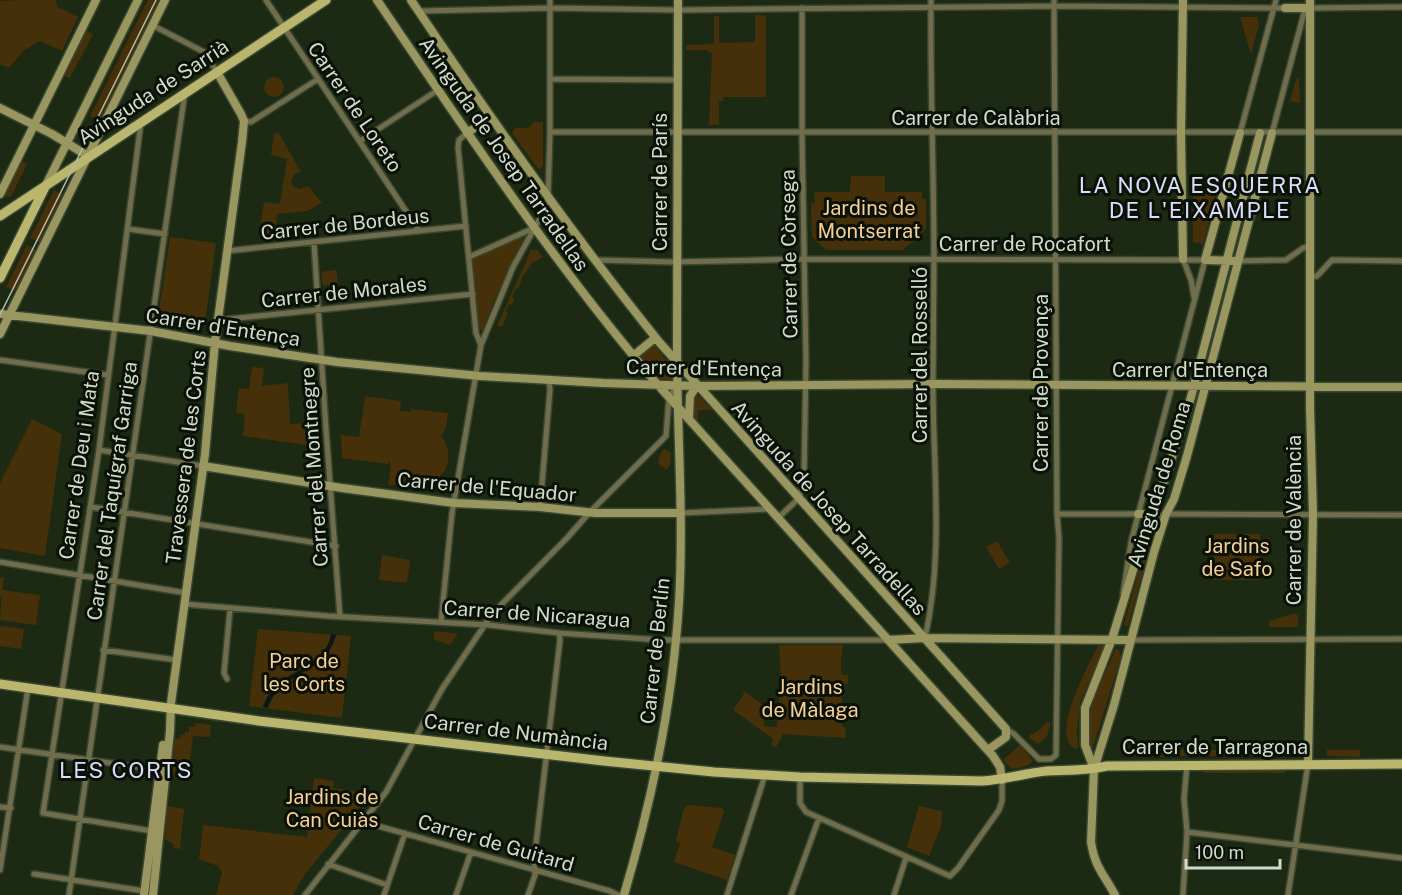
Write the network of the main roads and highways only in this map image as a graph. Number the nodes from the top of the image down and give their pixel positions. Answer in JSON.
{"nodes":[{"id":1,"x":96,"y":0,"type":"edge"},
{"id":2,"x":138,"y":0,"type":"edge"},
{"id":3,"x":165,"y":0,"type":"edge"},
{"id":4,"x":326,"y":0,"type":"edge"},
{"id":5,"x":377,"y":0,"type":"edge"},
{"id":6,"x":411,"y":0,"type":"edge"},
{"id":7,"x":678,"y":0,"type":"edge"},
{"id":8,"x":1183,"y":4,"type":"edge"},
{"id":9,"x":1310,"y":4,"type":"edge"},
{"id":10,"x":1285,"y":8,"type":"road end"},
{"id":11,"x":217,"y":72,"type":"junction"},
{"id":12,"x":0,"y":108,"type":"edge"},
{"id":13,"x":491,"y":117,"type":"junction"},
{"id":14,"x":34,"y":125,"type":"junction"},
{"id":15,"x":467,"y":133,"type":"junction"},
{"id":16,"x":1240,"y":133,"type":"road end"},
{"id":17,"x":1260,"y":133,"type":"road end"},
{"id":18,"x":1272,"y":133,"type":"road end"},
{"id":19,"x":67,"y":143,"type":"junction"},
{"id":20,"x":88,"y":156,"type":"junction"},
{"id":21,"x":46,"y":184,"type":"junction"},
{"id":22,"x":0,"y":194,"type":"edge"},
{"id":23,"x":0,"y":216,"type":"edge"},
{"id":24,"x":1183,"y":259,"type":"road end"},
{"id":25,"x":1226,"y":260,"type":"junction"},
{"id":26,"x":1239,"y":261,"type":"junction"},
{"id":27,"x":0,"y":278,"type":"edge"},
{"id":28,"x":5,"y":315,"type":"edge"},
{"id":29,"x":0,"y":334,"type":"edge"},
{"id":30,"x":655,"y":338,"type":"junction"},
{"id":31,"x":215,"y":342,"type":"junction"},
{"id":32,"x":633,"y":356,"type":"junction"},
{"id":33,"x":677,"y":364,"type":"junction"},
{"id":34,"x":643,"y":368,"type":"junction"},
{"id":35,"x":639,"y":385,"type":"junction"},
{"id":36,"x":658,"y":385,"type":"junction"},
{"id":37,"x":677,"y":386,"type":"junction"},
{"id":38,"x":697,"y":386,"type":"junction"},
{"id":39,"x":1193,"y":387,"type":"junction"},
{"id":40,"x":1206,"y":387,"type":"junction"},
{"id":41,"x":1310,"y":387,"type":"junction"},
{"id":42,"x":1402,"y":387,"type":"edge"},
{"id":43,"x":678,"y":407,"type":"junction"},
{"id":44,"x":688,"y":418,"type":"junction"},
{"id":45,"x":203,"y":466,"type":"junction"},
{"id":46,"x":681,"y":513,"type":"junction"},
{"id":47,"x":1138,"y":514,"type":"road end"},
{"id":48,"x":1152,"y":514,"type":"junction"},
{"id":49,"x":1166,"y":514,"type":"junction"},
{"id":50,"x":925,"y":638,"type":"junction"},
{"id":51,"x":1112,"y":639,"type":"junction"},
{"id":52,"x":888,"y":640,"type":"junction"},
{"id":53,"x":1130,"y":640,"type":"junction"},
{"id":54,"x":0,"y":684,"type":"edge"},
{"id":55,"x":171,"y":709,"type":"junction"},
{"id":56,"x":988,"y":750,"type":"junction"},
{"id":57,"x":1308,"y":764,"type":"junction"},
{"id":58,"x":1402,"y":764,"type":"edge"},
{"id":59,"x":656,"y":766,"type":"junction"},
{"id":60,"x":1094,"y":769,"type":"junction"},
{"id":61,"x":1029,"y":774,"type":"joint"},
{"id":62,"x":1002,"y":780,"type":"junction"},
{"id":63,"x":147,"y":894,"type":"edge"},
{"id":64,"x":624,"y":895,"type":"edge"},
{"id":65,"x":1115,"y":895,"type":"edge"}],
"edges":[{"from":1,"to":14,"type":"main road"},
{"from":2,"to":19,"type":"main road"},
{"from":3,"to":20,"type":"main road"},
{"from":4,"to":11,"type":"main road","name":"Avinguda de Sarrià"},
{"from":5,"to":15,"type":"main road","name":"Avinguda de Josep Tarradellas"},
{"from":6,"to":13,"type":"main road","name":"Avinguda de Josep Tarradellas"},
{"from":7,"to":33,"type":"main road","name":"Carrer de París"},
{"from":8,"to":24,"type":"main road"},
{"from":9,"to":10,"type":"main road"},
{"from":9,"to":41,"type":"main road","name":"Carrer de València"},
{"from":11,"to":20,"type":"main road","name":"Avinguda de Sarrià"},
{"from":11,"to":31,"type":"main road","name":"Travessera de les Corts"},
{"from":12,"to":14,"type":"main road"},
{"from":13,"to":15,"type":"main road"},
{"from":13,"to":30,"type":"main road","name":"Avinguda de Josep Tarradellas"},
{"from":14,"to":19,"type":"main road"},
{"from":14,"to":22,"type":"main road"},
{"from":15,"to":32,"type":"main road","name":"Avinguda de Josep Tarradellas"},
{"from":16,"to":25,"type":"main road"},
{"from":17,"to":25,"type":"main road","name":"Avinguda de Roma"},
{"from":18,"to":26,"type":"main road","name":"Avinguda de Roma"},
{"from":19,"to":20,"type":"main road"},
{"from":19,"to":21,"type":"main road"},
{"from":20,"to":21,"type":"main road","name":"Avinguda de Sarrià"},
{"from":20,"to":28,"type":"main road"},
{"from":21,"to":23,"type":"main road","name":"Avinguda de Sarrià"},
{"from":21,"to":27,"type":"main road"},
{"from":25,"to":26,"type":"main road"},
{"from":25,"to":39,"type":"main road","name":"Avinguda de Roma"},
{"from":26,"to":40,"type":"main road","name":"Avinguda de Roma"},
{"from":28,"to":29,"type":"main road"},
{"from":28,"to":31,"type":"main road","name":"Carrer d'Entença"},
{"from":30,"to":32,"type":"main road"},
{"from":30,"to":33,"type":"main road","name":"Avinguda de Josep Tarradellas"},
{"from":31,"to":35,"type":"main road","name":"Carrer d'Entença"},
{"from":31,"to":45,"type":"main road","name":"Travessera de les Corts"},
{"from":32,"to":34,"type":"main road","name":"Avinguda de Josep Tarradellas"},
{"from":33,"to":37,"type":"main road"},
{"from":33,"to":38,"type":"main road","name":"Avinguda de Josep Tarradellas"},
{"from":34,"to":35,"type":"main road"},
{"from":34,"to":36,"type":"main road","name":"Avinguda de Josep Tarradellas"},
{"from":35,"to":36,"type":"main road","name":"Carrer d'Entença"},
{"from":36,"to":37,"type":"main road","name":"Carrer d'Entença"},
{"from":36,"to":43,"type":"main road","name":"Avinguda de Josep Tarradellas"},
{"from":37,"to":38,"type":"main road","name":"Carrer d'Entença"},
{"from":37,"to":43,"type":"main road"},
{"from":38,"to":39,"type":"main road","name":"Carrer d'Entença"},
{"from":38,"to":44,"type":"main road"},
{"from":38,"to":50,"type":"main road","name":"Avinguda de Josep Tarradellas"},
{"from":39,"to":40,"type":"main road","name":"Carrer d'Entença"},
{"from":39,"to":48,"type":"main road","name":"Avinguda de Roma"},
{"from":40,"to":41,"type":"main road","name":"Carrer d'Entença"},
{"from":40,"to":49,"type":"main road","name":"Avinguda de Roma"},
{"from":41,"to":42,"type":"main road","name":"Carrer d'Entença"},
{"from":41,"to":57,"type":"main road","name":"Carrer de València"},
{"from":43,"to":44,"type":"main road","name":"Avinguda de Josep Tarradellas"},
{"from":43,"to":46,"type":"main road","name":"Carrer de Berlín"},
{"from":44,"to":52,"type":"main road","name":"Avinguda de Josep Tarradellas"},
{"from":45,"to":46,"type":"main road","name":"Carrer de l'Equador"},
{"from":45,"to":55,"type":"main road","name":"Travessera de les Corts"},
{"from":46,"to":59,"type":"main road","name":"Carrer de Berlín"},
{"from":47,"to":48,"type":"main road"},
{"from":48,"to":49,"type":"main road"},
{"from":48,"to":51,"type":"main road","name":"Avinguda de Roma"},
{"from":49,"to":53,"type":"main road","name":"Avinguda de Roma"},
{"from":50,"to":51,"type":"main road"},
{"from":50,"to":52,"type":"main road"},
{"from":50,"to":56,"type":"main road","name":"Avinguda de Josep Tarradellas"},
{"from":51,"to":53,"type":"main road"},
{"from":51,"to":60,"type":"main road","name":"Avinguda de Roma"},
{"from":52,"to":56,"type":"main road","name":"Avinguda de Josep Tarradellas"},
{"from":53,"to":60,"type":"main road","name":"Avinguda de Roma"},
{"from":54,"to":55,"type":"main road","name":"Carrer de Numància"},
{"from":55,"to":59,"type":"main road","name":"Carrer de Numància"},
{"from":55,"to":63,"type":"main road","name":"Travessera de les Corts"},
{"from":55,"to":63,"type":"main road","name":"Travessera de les Corts"},
{"from":56,"to":62,"type":"main road","name":"Avinguda de Josep Tarradellas"},
{"from":57,"to":58,"type":"main road","name":"Carrer de Tarragona"},
{"from":57,"to":60,"type":"main road","name":"Carrer de Tarragona"},
{"from":59,"to":62,"type":"main road","name":"Carrer de Numància"},
{"from":59,"to":64,"type":"main road","name":"Carrer de Berlín"},
{"from":60,"to":61,"type":"main road","name":"Carrer de Tarragona"},
{"from":60,"to":65,"type":"main road"},
{"from":61,"to":62,"type":"main road","name":"Carrer de Numància"}]}
